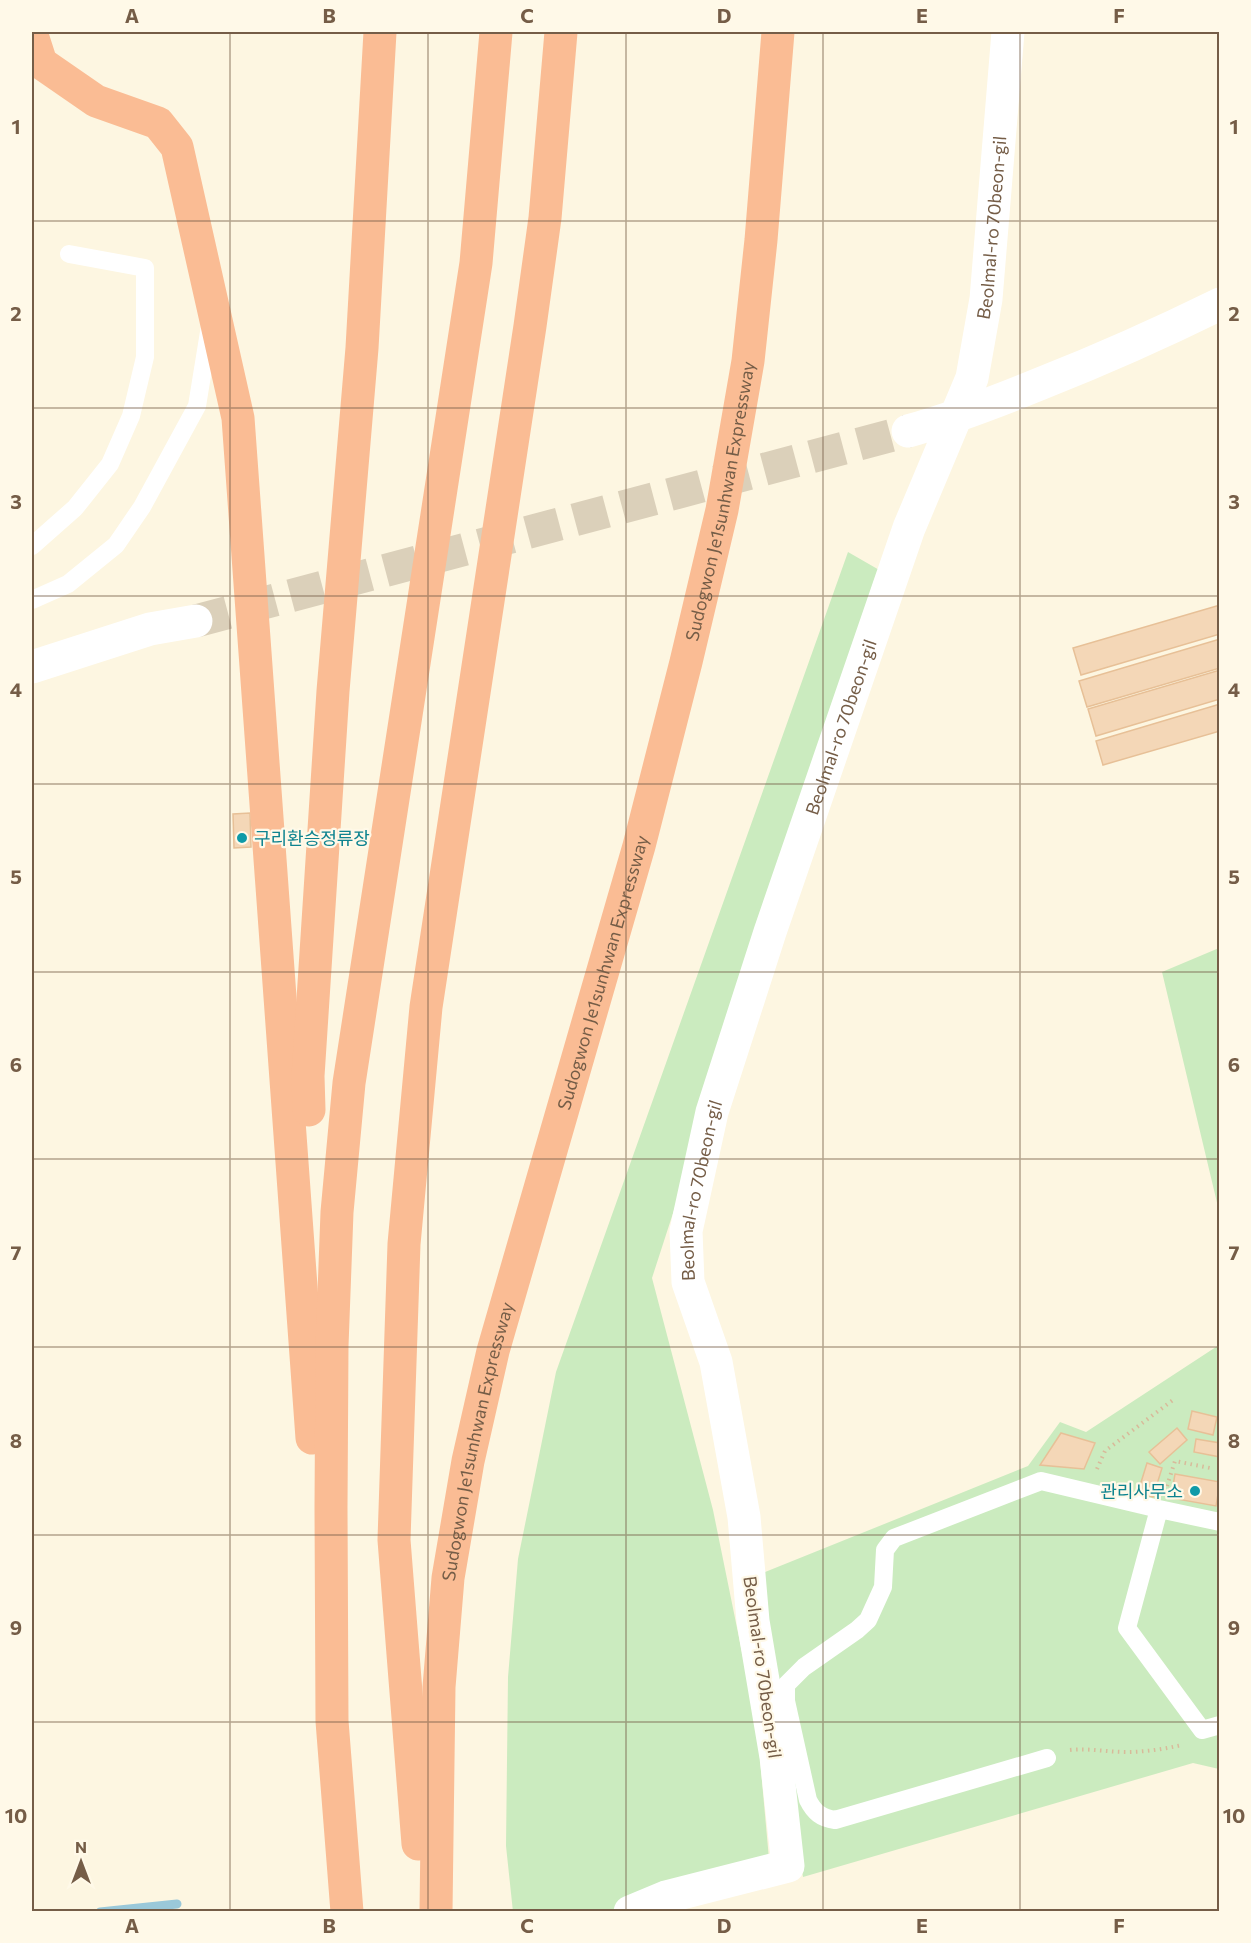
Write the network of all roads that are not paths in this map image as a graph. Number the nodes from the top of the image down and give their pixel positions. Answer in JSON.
{"nodes":[{"id":1,"x":380,"y":32,"type":"edge"},
{"id":2,"x":496,"y":32,"type":"edge"},
{"id":3,"x":561,"y":32,"type":"edge"},
{"id":4,"x":778,"y":32,"type":"edge"},
{"id":5,"x":1008,"y":32,"type":"edge"},
{"id":6,"x":32,"y":36,"type":"edge"},
{"id":7,"x":69,"y":254,"type":"dead end"},
{"id":8,"x":1220,"y":304,"type":"edge"},
{"id":9,"x":213,"y":307,"type":"junction"},
{"id":10,"x":955,"y":418,"type":"junction"},
{"id":11,"x":908,"y":432,"type":"tunnel mouth"},
{"id":12,"x":32,"y":546,"type":"edge"},
{"id":13,"x":32,"y":600,"type":"edge"},
{"id":14,"x":196,"y":621,"type":"tunnel mouth"},
{"id":15,"x":32,"y":667,"type":"edge"},
{"id":16,"x":1159,"y":1509,"type":"junction"},
{"id":17,"x":1220,"y":1522,"type":"edge"},
{"id":18,"x":332,"y":1721,"type":"junction"},
{"id":19,"x":1211,"y":1728,"type":"edge"},
{"id":20,"x":1047,"y":1758,"type":"road end"},
{"id":21,"x":347,"y":1911,"type":"edge"},
{"id":22,"x":423,"y":1911,"type":"edge"},
{"id":23,"x":436,"y":1911,"type":"edge"},
{"id":24,"x":630,"y":1911,"type":"edge"}],
"edges":[{"from":1,"to":18,"type":"highway"},
{"from":2,"to":18,"type":"highway"},
{"from":3,"to":22,"type":"highway"},
{"from":4,"to":23,"type":"highway","name":"Sudogwon Je1sunhwan Expressway"},
{"from":5,"to":10,"type":"street","name":"Beolmal-ro 70beon-gil"},
{"from":6,"to":9,"type":"highway"},
{"from":7,"to":12,"type":"lane"},
{"from":8,"to":10,"type":"street"},
{"from":9,"to":13,"type":"lane"},
{"from":9,"to":18,"type":"highway"},
{"from":10,"to":11,"type":"street"},
{"from":10,"to":24,"type":"street","name":"Beolmal-ro 70beon-gil"},
{"from":14,"to":15,"type":"street"},
{"from":16,"to":17,"type":"lane"},
{"from":16,"to":19,"type":"lane"},
{"from":16,"to":20,"type":"lane"},
{"from":18,"to":21,"type":"highway"}]}
